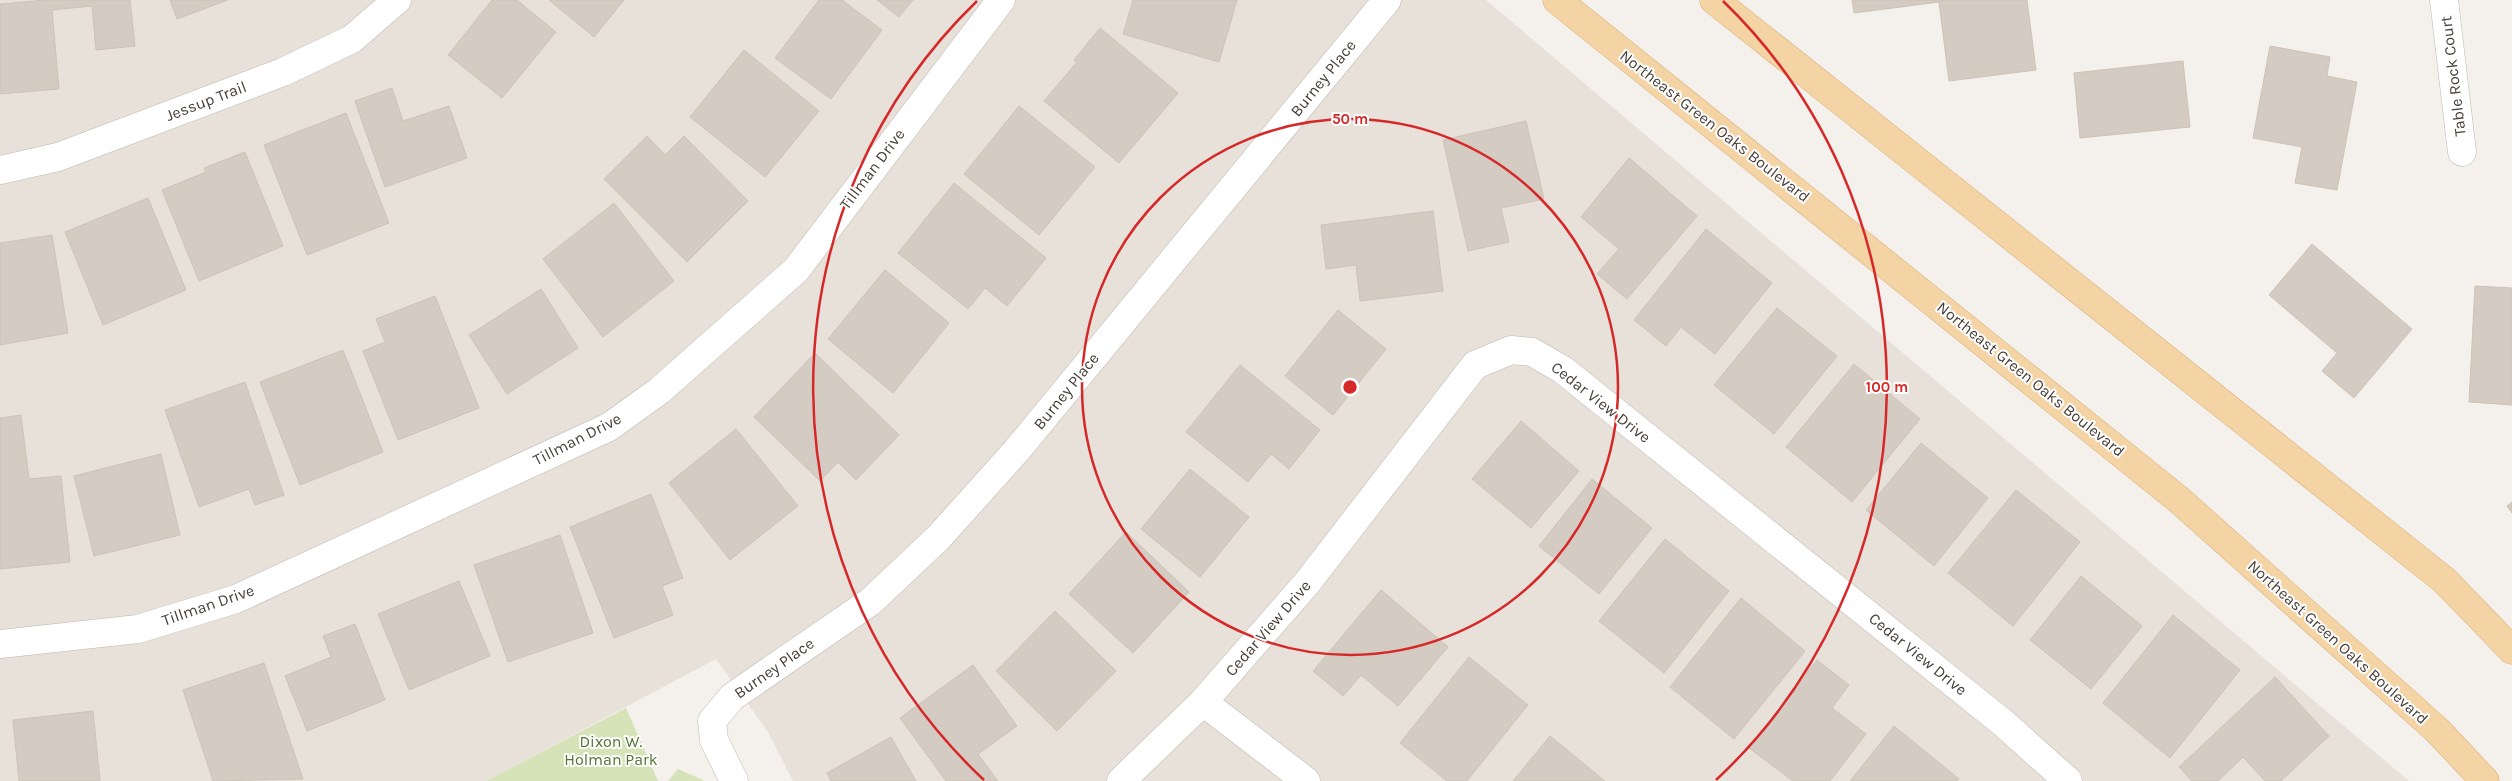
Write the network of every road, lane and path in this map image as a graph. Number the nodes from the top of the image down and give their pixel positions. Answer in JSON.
{"nodes":[{"id":1,"x":397,"y":0,"type":"edge"},
{"id":2,"x":1001,"y":0,"type":"edge"},
{"id":3,"x":1388,"y":0,"type":"edge"},
{"id":4,"x":1557,"y":0,"type":"edge"},
{"id":5,"x":1714,"y":0,"type":"edge"},
{"id":6,"x":2444,"y":0,"type":"edge"},
{"id":7,"x":2462,"y":152,"type":"dead end"},
{"id":8,"x":0,"y":170,"type":"edge"},
{"id":9,"x":0,"y":644,"type":"edge"},
{"id":10,"x":2512,"y":650,"type":"edge"},
{"id":11,"x":1203,"y":702,"type":"junction"},
{"id":12,"x":734,"y":781,"type":"edge"},
{"id":13,"x":1121,"y":781,"type":"edge"},
{"id":14,"x":1306,"y":781,"type":"edge"},
{"id":15,"x":2068,"y":781,"type":"edge"},
{"id":16,"x":2485,"y":781,"type":"edge"}],
"edges":[{"from":1,"to":8,"type":"street","name":"Jessup Trail"},
{"from":2,"to":9,"type":"street","name":"Tillman Drive"},
{"from":3,"to":12,"type":"street","name":"Burney Place"},
{"from":4,"to":16,"type":"main road","name":"Northeast Green Oaks Boulevard"},
{"from":5,"to":10,"type":"main road"},
{"from":6,"to":7,"type":"street","name":"Table Rock Court"},
{"from":11,"to":13,"type":"street","name":"Cedar View Drive"},
{"from":11,"to":14,"type":"street"},
{"from":11,"to":15,"type":"street","name":"Cedar View Drive"}]}
